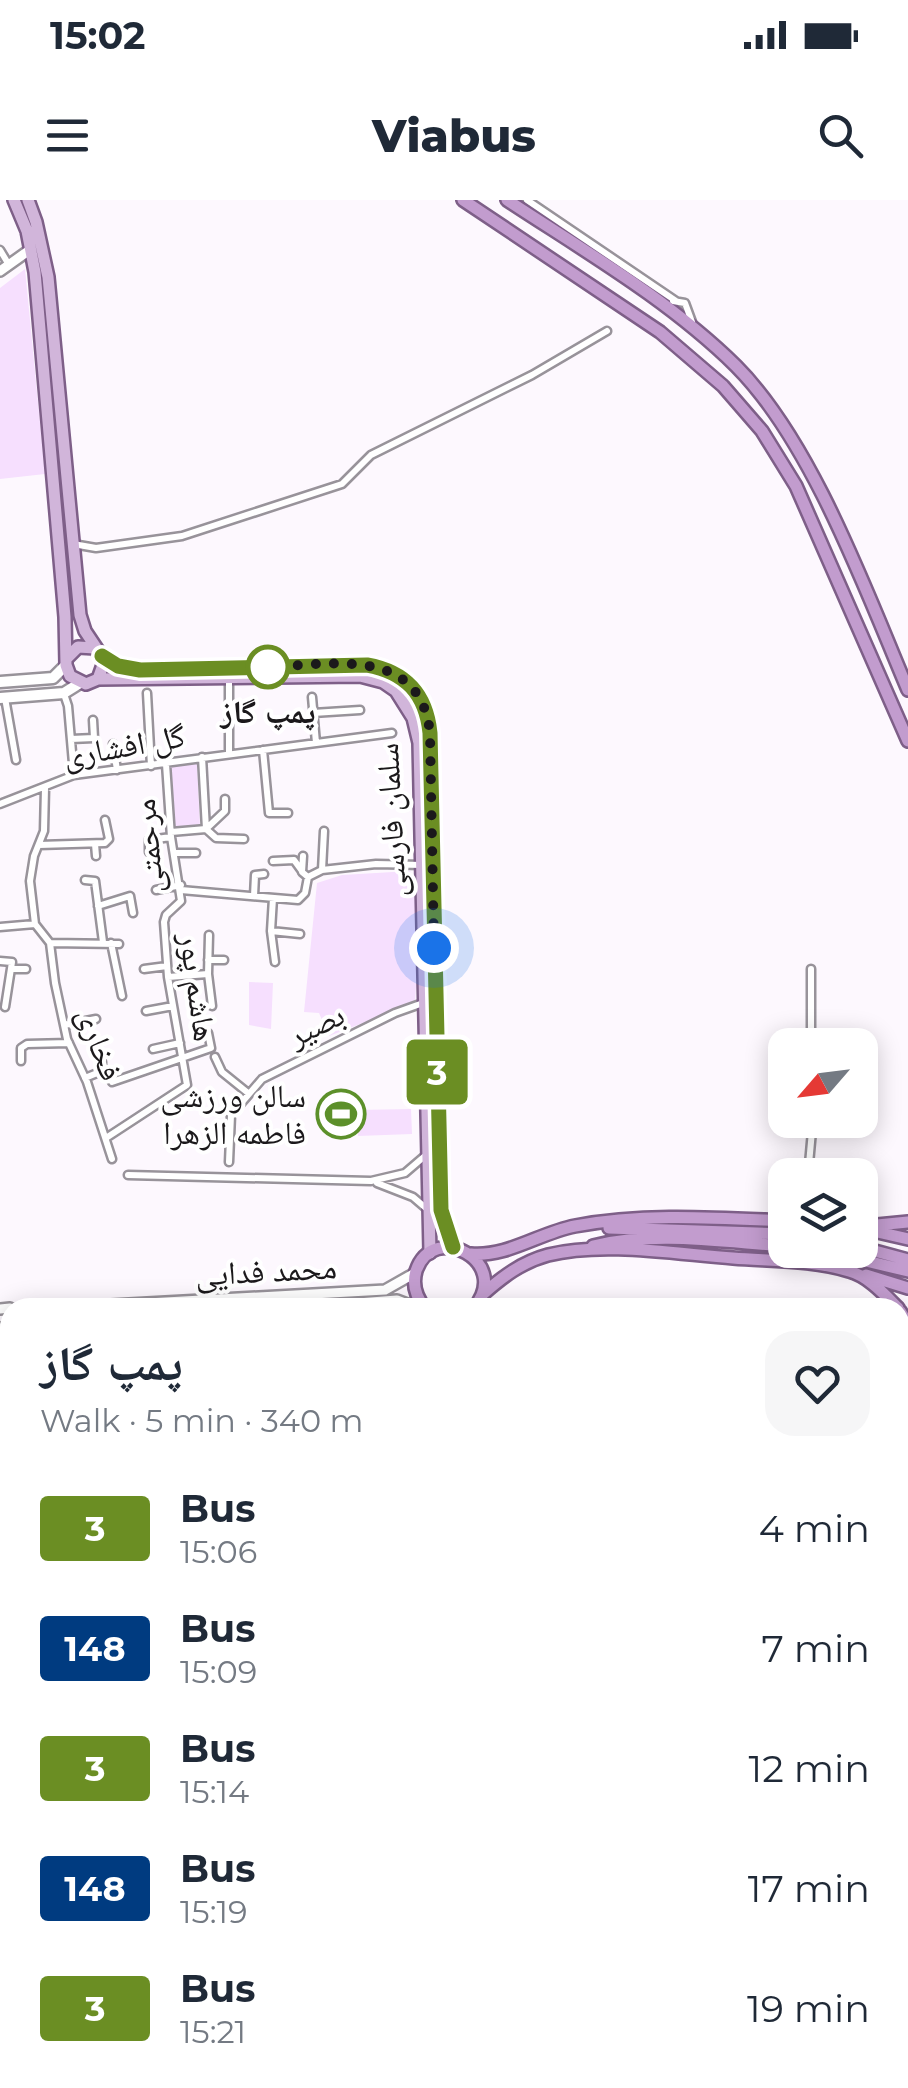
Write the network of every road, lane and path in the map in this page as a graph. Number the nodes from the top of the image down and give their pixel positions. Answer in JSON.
{"nodes":[{"id":1,"x":14,"y":200,"type":"edge"},
{"id":2,"x":28,"y":200,"type":"edge"},
{"id":3,"x":463,"y":200,"type":"edge"},
{"id":4,"x":507,"y":200,"type":"edge"},
{"id":5,"x":528,"y":200,"type":"edge"},
{"id":6,"x":31,"y":249,"type":"junction"},
{"id":7,"x":0,"y":250,"type":"edge"},
{"id":8,"x":5,"y":268,"type":"edge"},
{"id":9,"x":648,"y":293,"type":"junction"},
{"id":10,"x":676,"y":302,"type":"junction"},
{"id":11,"x":606,"y":331,"type":"dead end"},
{"id":12,"x":700,"y":334,"type":"junction"},
{"id":13,"x":72,"y":544,"type":"junction"},
{"id":14,"x":101,"y":654,"type":"junction"},
{"id":15,"x":66,"y":662,"type":"junction"},
{"id":16,"x":98,"y":679,"type":"junction"},
{"id":17,"x":229,"y":679,"type":"junction"},
{"id":18,"x":0,"y":682,"type":"edge"},
{"id":19,"x":80,"y":683,"type":"junction"},
{"id":20,"x":908,"y":690,"type":"edge"},
{"id":21,"x":64,"y":693,"type":"junction"},
{"id":22,"x":147,"y":693,"type":"dead end"},
{"id":23,"x":312,"y":696,"type":"dead end"},
{"id":24,"x":2,"y":698,"type":"edge"},
{"id":25,"x":360,"y":710,"type":"dead end"},
{"id":26,"x":314,"y":713,"type":"junction"},
{"id":27,"x":93,"y":720,"type":"dead end"},
{"id":28,"x":392,"y":732,"type":"dead end"},
{"id":29,"x":71,"y":740,"type":"junction"},
{"id":30,"x":908,"y":741,"type":"edge"},
{"id":31,"x":316,"y":742,"type":"junction"},
{"id":32,"x":113,"y":744,"type":"dead end"},
{"id":33,"x":263,"y":750,"type":"junction"},
{"id":34,"x":229,"y":754,"type":"junction"},
{"id":35,"x":202,"y":758,"type":"junction"},
{"id":36,"x":16,"y":760,"type":"dead end"},
{"id":37,"x":166,"y":764,"type":"junction"},
{"id":38,"x":151,"y":766,"type":"junction"},
{"id":39,"x":117,"y":770,"type":"junction"},
{"id":40,"x":74,"y":776,"type":"junction"},
{"id":41,"x":45,"y":788,"type":"junction"},
{"id":42,"x":218,"y":788,"type":"dead end"},
{"id":43,"x":204,"y":789,"type":"junction"},
{"id":44,"x":225,"y":799,"type":"dead end"},
{"id":45,"x":0,"y":804,"type":"edge"},
{"id":46,"x":288,"y":813,"type":"dead end"},
{"id":47,"x":105,"y":820,"type":"dead end"},
{"id":48,"x":206,"y":829,"type":"junction"},
{"id":49,"x":324,"y":831,"type":"dead end"},
{"id":50,"x":171,"y":835,"type":"junction"},
{"id":51,"x":244,"y":839,"type":"dead end"},
{"id":52,"x":95,"y":844,"type":"junction"},
{"id":53,"x":39,"y":845,"type":"junction"},
{"id":54,"x":150,"y":852,"type":"dead end"},
{"id":55,"x":174,"y":853,"type":"junction"},
{"id":56,"x":196,"y":853,"type":"dead end"},
{"id":57,"x":96,"y":856,"type":"dead end"},
{"id":58,"x":303,"y":856,"type":"dead end"},
{"id":59,"x":277,"y":859,"type":"dead end"},
{"id":60,"x":423,"y":864,"type":"junction"},
{"id":61,"x":322,"y":870,"type":"junction"},
{"id":62,"x":264,"y":874,"type":"dead end"},
{"id":63,"x":305,"y":874,"type":"junction"},
{"id":64,"x":85,"y":880,"type":"dead end"},
{"id":65,"x":181,"y":888,"type":"junction"},
{"id":66,"x":156,"y":890,"type":"dead end"},
{"id":67,"x":237,"y":895,"type":"junction"},
{"id":68,"x":254,"y":896,"type":"junction"},
{"id":69,"x":273,"y":898,"type":"junction"},
{"id":70,"x":98,"y":906,"type":"junction"},
{"id":71,"x":236,"y":909,"type":"dead end"},
{"id":72,"x":133,"y":913,"type":"dead end"},
{"id":73,"x":164,"y":918,"type":"joint"},
{"id":74,"x":35,"y":924,"type":"junction"},
{"id":75,"x":0,"y":927,"type":"edge"},
{"id":76,"x":271,"y":932,"type":"junction"},
{"id":77,"x":300,"y":934,"type":"dead end"},
{"id":78,"x":209,"y":935,"type":"dead end"},
{"id":79,"x":111,"y":943,"type":"junction"},
{"id":80,"x":50,"y":944,"type":"junction"},
{"id":81,"x":208,"y":960,"type":"junction"},
{"id":82,"x":224,"y":960,"type":"dead end"},
{"id":83,"x":0,"y":961,"type":"edge"},
{"id":84,"x":274,"y":962,"type":"dead end"},
{"id":85,"x":167,"y":966,"type":"junction"},
{"id":86,"x":11,"y":969,"type":"junction"},
{"id":87,"x":26,"y":969,"type":"dead end"},
{"id":88,"x":144,"y":969,"type":"dead end"},
{"id":89,"x":811,"y":969,"type":"dead end"},
{"id":90,"x":208,"y":974,"type":"junction"},
{"id":91,"x":168,"y":977,"type":"junction"},
{"id":92,"x":122,"y":996,"type":"dead end"},
{"id":93,"x":423,"y":1004,"type":"junction"},
{"id":94,"x":173,"y":1006,"type":"junction"},
{"id":95,"x":212,"y":1006,"type":"dead end"},
{"id":96,"x":5,"y":1007,"type":"dead end"},
{"id":97,"x":146,"y":1011,"type":"dead end"},
{"id":98,"x":96,"y":1019,"type":"dead end"},
{"id":99,"x":64,"y":1025,"type":"junction"},
{"id":100,"x":811,"y":1028,"type":"edge"},
{"id":101,"x":208,"y":1034,"type":"dead end"},
{"id":102,"x":69,"y":1043,"type":"junction"},
{"id":103,"x":180,"y":1044,"type":"junction"},
{"id":104,"x":152,"y":1049,"type":"dead end"},
{"id":105,"x":182,"y":1056,"type":"junction"},
{"id":106,"x":214,"y":1056,"type":"dead end"},
{"id":107,"x":21,"y":1062,"type":"dead end"},
{"id":108,"x":102,"y":1062,"type":"dead end"},
{"id":109,"x":85,"y":1078,"type":"junction"},
{"id":110,"x":112,"y":1082,"type":"dead end"},
{"id":111,"x":248,"y":1093,"type":"junction"},
{"id":112,"x":106,"y":1138,"type":"junction"},
{"id":113,"x":427,"y":1154,"type":"junction"},
{"id":114,"x":112,"y":1159,"type":"dead end"},
{"id":115,"x":229,"y":1162,"type":"dead end"},
{"id":116,"x":128,"y":1174,"type":"dead end"},
{"id":117,"x":370,"y":1181,"type":"junction"},
{"id":118,"x":429,"y":1211,"type":"junction"},
{"id":119,"x":768,"y":1220,"type":"edge"},
{"id":120,"x":908,"y":1222,"type":"edge"},
{"id":121,"x":574,"y":1226,"type":"junction"},
{"id":122,"x":878,"y":1226,"type":"edge"},
{"id":123,"x":878,"y":1232,"type":"edge"},
{"id":124,"x":768,"y":1233,"type":"edge"},
{"id":125,"x":908,"y":1239,"type":"edge"},
{"id":126,"x":768,"y":1245,"type":"edge"},
{"id":127,"x":453,"y":1247,"type":"junction"},
{"id":128,"x":575,"y":1250,"type":"junction"},
{"id":129,"x":878,"y":1252,"type":"edge"},
{"id":130,"x":430,"y":1253,"type":"junction"},
{"id":131,"x":471,"y":1254,"type":"junction"},
{"id":132,"x":908,"y":1260,"type":"edge"},
{"id":133,"x":878,"y":1264,"type":"edge"},
{"id":134,"x":852,"y":1271,"type":"junction"},
{"id":135,"x":908,"y":1271,"type":"edge"},
{"id":136,"x":416,"y":1273,"type":"junction"},
{"id":137,"x":908,"y":1288,"type":"edge"},
{"id":138,"x":482,"y":1295,"type":"junction"},
{"id":139,"x":240,"y":1298,"type":"edge"},
{"id":140,"x":418,"y":1298,"type":"edge"},
{"id":141,"x":480,"y":1298,"type":"edge"},
{"id":142,"x":888,"y":1298,"type":"edge"}],
"edges":[{"from":1,"to":6,"type":"main road"},
{"from":2,"to":13,"type":"main road"},
{"from":3,"to":30,"type":"highway"},
{"from":4,"to":9,"type":"highway"},
{"from":5,"to":10,"type":"street"},
{"from":6,"to":8,"type":"street"},
{"from":6,"to":15,"type":"main road"},
{"from":7,"to":8,"type":"street"},
{"from":9,"to":10,"type":"street"},
{"from":9,"to":12,"type":"highway"},
{"from":10,"to":12,"type":"street"},
{"from":11,"to":13,"type":"street"},
{"from":12,"to":20,"type":"highway"},
{"from":13,"to":14,"type":"main road"},
{"from":14,"to":15,"type":"main road"},
{"from":14,"to":16,"type":"main road"},
{"from":14,"to":127,"type":"main road","name":"سلمان فارسی"},
{"from":15,"to":18,"type":"main road"},
{"from":15,"to":19,"type":"main road"},
{"from":16,"to":17,"type":"main road","name":"سلمان فارسی"},
{"from":16,"to":19,"type":"main road"},
{"from":17,"to":34,"type":"street"},
{"from":17,"to":60,"type":"main road","name":"سلمان فارسی"},
{"from":19,"to":21,"type":"main road"},
{"from":21,"to":24,"type":"main road"},
{"from":21,"to":29,"type":"street"},
{"from":22,"to":38,"type":"street"},
{"from":23,"to":26,"type":"street"},
{"from":24,"to":36,"type":"street"},
{"from":25,"to":26,"type":"street"},
{"from":26,"to":31,"type":"street"},
{"from":27,"to":29,"type":"street"},
{"from":28,"to":31,"type":"street","name":"گل افشاری"},
{"from":29,"to":40,"type":"street"},
{"from":31,"to":33,"type":"street","name":"گل افشاری"},
{"from":32,"to":39,"type":"street"},
{"from":33,"to":34,"type":"street","name":"گل افشاری"},
{"from":33,"to":46,"type":"street"},
{"from":34,"to":35,"type":"street","name":"گل افشاری"},
{"from":35,"to":37,"type":"street","name":"گل افشاری"},
{"from":35,"to":43,"type":"street","name":"مرحمتی"},
{"from":37,"to":38,"type":"street","name":"گل افشاری"},
{"from":37,"to":50,"type":"street","name":"مرحمتی"},
{"from":38,"to":39,"type":"street","name":"گل افشاری"},
{"from":39,"to":40,"type":"street","name":"گل افشاری"},
{"from":40,"to":41,"type":"street","name":"گل افشاری"},
{"from":41,"to":45,"type":"street","name":"گل افشاری"},
{"from":41,"to":53,"type":"street"},
{"from":42,"to":43,"type":"street"},
{"from":43,"to":48,"type":"street","name":"مرحمتی"},
{"from":44,"to":48,"type":"street"},
{"from":47,"to":52,"type":"street"},
{"from":48,"to":50,"type":"street"},
{"from":48,"to":51,"type":"street"},
{"from":49,"to":61,"type":"street"},
{"from":50,"to":54,"type":"street"},
{"from":50,"to":55,"type":"street","name":"مرحمتی"},
{"from":52,"to":53,"type":"street"},
{"from":52,"to":57,"type":"street"},
{"from":53,"to":74,"type":"street"},
{"from":55,"to":56,"type":"street"},
{"from":55,"to":65,"type":"street","name":"مرحمتی"},
{"from":58,"to":63,"type":"street"},
{"from":59,"to":63,"type":"street"},
{"from":60,"to":61,"type":"street"},
{"from":60,"to":93,"type":"main road","name":"سلمان فارسی"},
{"from":61,"to":63,"type":"street"},
{"from":62,"to":68,"type":"street"},
{"from":63,"to":69,"type":"street"},
{"from":64,"to":70,"type":"street"},
{"from":65,"to":66,"type":"street"},
{"from":65,"to":67,"type":"street"},
{"from":65,"to":73,"type":"street","name":"مرحمتی"},
{"from":67,"to":68,"type":"street"},
{"from":67,"to":71,"type":"street"},
{"from":68,"to":69,"type":"street"},
{"from":69,"to":76,"type":"street"},
{"from":70,"to":72,"type":"street"},
{"from":70,"to":79,"type":"street"},
{"from":73,"to":85,"type":"street","name":"هاشم پور"},
{"from":74,"to":75,"type":"street"},
{"from":74,"to":80,"type":"street"},
{"from":76,"to":77,"type":"street"},
{"from":76,"to":84,"type":"street"},
{"from":78,"to":81,"type":"street"},
{"from":79,"to":80,"type":"street"},
{"from":79,"to":92,"type":"street"},
{"from":80,"to":99,"type":"street","name":"فخاری"},
{"from":81,"to":82,"type":"street"},
{"from":81,"to":90,"type":"street"},
{"from":83,"to":86,"type":"street"},
{"from":85,"to":88,"type":"street"},
{"from":85,"to":91,"type":"street","name":"هاشم پور"},
{"from":86,"to":87,"type":"street"},
{"from":86,"to":96,"type":"street"},
{"from":89,"to":100,"type":"street"},
{"from":90,"to":91,"type":"street"},
{"from":90,"to":95,"type":"street"},
{"from":91,"to":94,"type":"street","name":"هاشم پور"},
{"from":93,"to":111,"type":"street","name":"بصیر"},
{"from":93,"to":113,"type":"main road","name":"سلمان فارسی"},
{"from":94,"to":97,"type":"street"},
{"from":94,"to":103,"type":"street","name":"هاشم پور"},
{"from":98,"to":99,"type":"street"},
{"from":99,"to":102,"type":"street","name":"فخاری"},
{"from":101,"to":105,"type":"street"},
{"from":102,"to":107,"type":"street"},
{"from":102,"to":109,"type":"street","name":"فخاری"},
{"from":103,"to":104,"type":"street"},
{"from":103,"to":105,"type":"street","name":"هاشم پور"},
{"from":105,"to":110,"type":"street"},
{"from":105,"to":112,"type":"street","name":"هاشم پور"},
{"from":106,"to":111,"type":"street"},
{"from":108,"to":109,"type":"street"},
{"from":109,"to":112,"type":"street","name":"فخاری"},
{"from":111,"to":115,"type":"street"},
{"from":112,"to":114,"type":"street","name":"فخاری"},
{"from":113,"to":117,"type":"street"},
{"from":113,"to":118,"type":"main road","name":"سلمان فارسی"},
{"from":116,"to":117,"type":"street"},
{"from":117,"to":118,"type":"street"},
{"from":118,"to":130,"type":"main road","name":"سلمان فارسی"},
{"from":119,"to":121,"type":"highway"},
{"from":120,"to":122,"type":"highway"},
{"from":121,"to":124,"type":"highway"},
{"from":121,"to":131,"type":"highway"},
{"from":123,"to":125,"type":"highway"},
{"from":126,"to":128,"type":"highway"},
{"from":127,"to":130,"type":"highway"},
{"from":127,"to":131,"type":"highway"},
{"from":128,"to":134,"type":"highway"},
{"from":128,"to":138,"type":"highway"},
{"from":129,"to":132,"type":"highway"},
{"from":130,"to":136,"type":"highway"},
{"from":131,"to":138,"type":"highway"},
{"from":133,"to":135,"type":"highway"},
{"from":134,"to":137,"type":"highway"},
{"from":134,"to":142,"type":"highway"},
{"from":136,"to":139,"type":"street","name":"محمد فدایی"},
{"from":136,"to":140,"type":"highway"},
{"from":138,"to":141,"type":"highway"}]}
